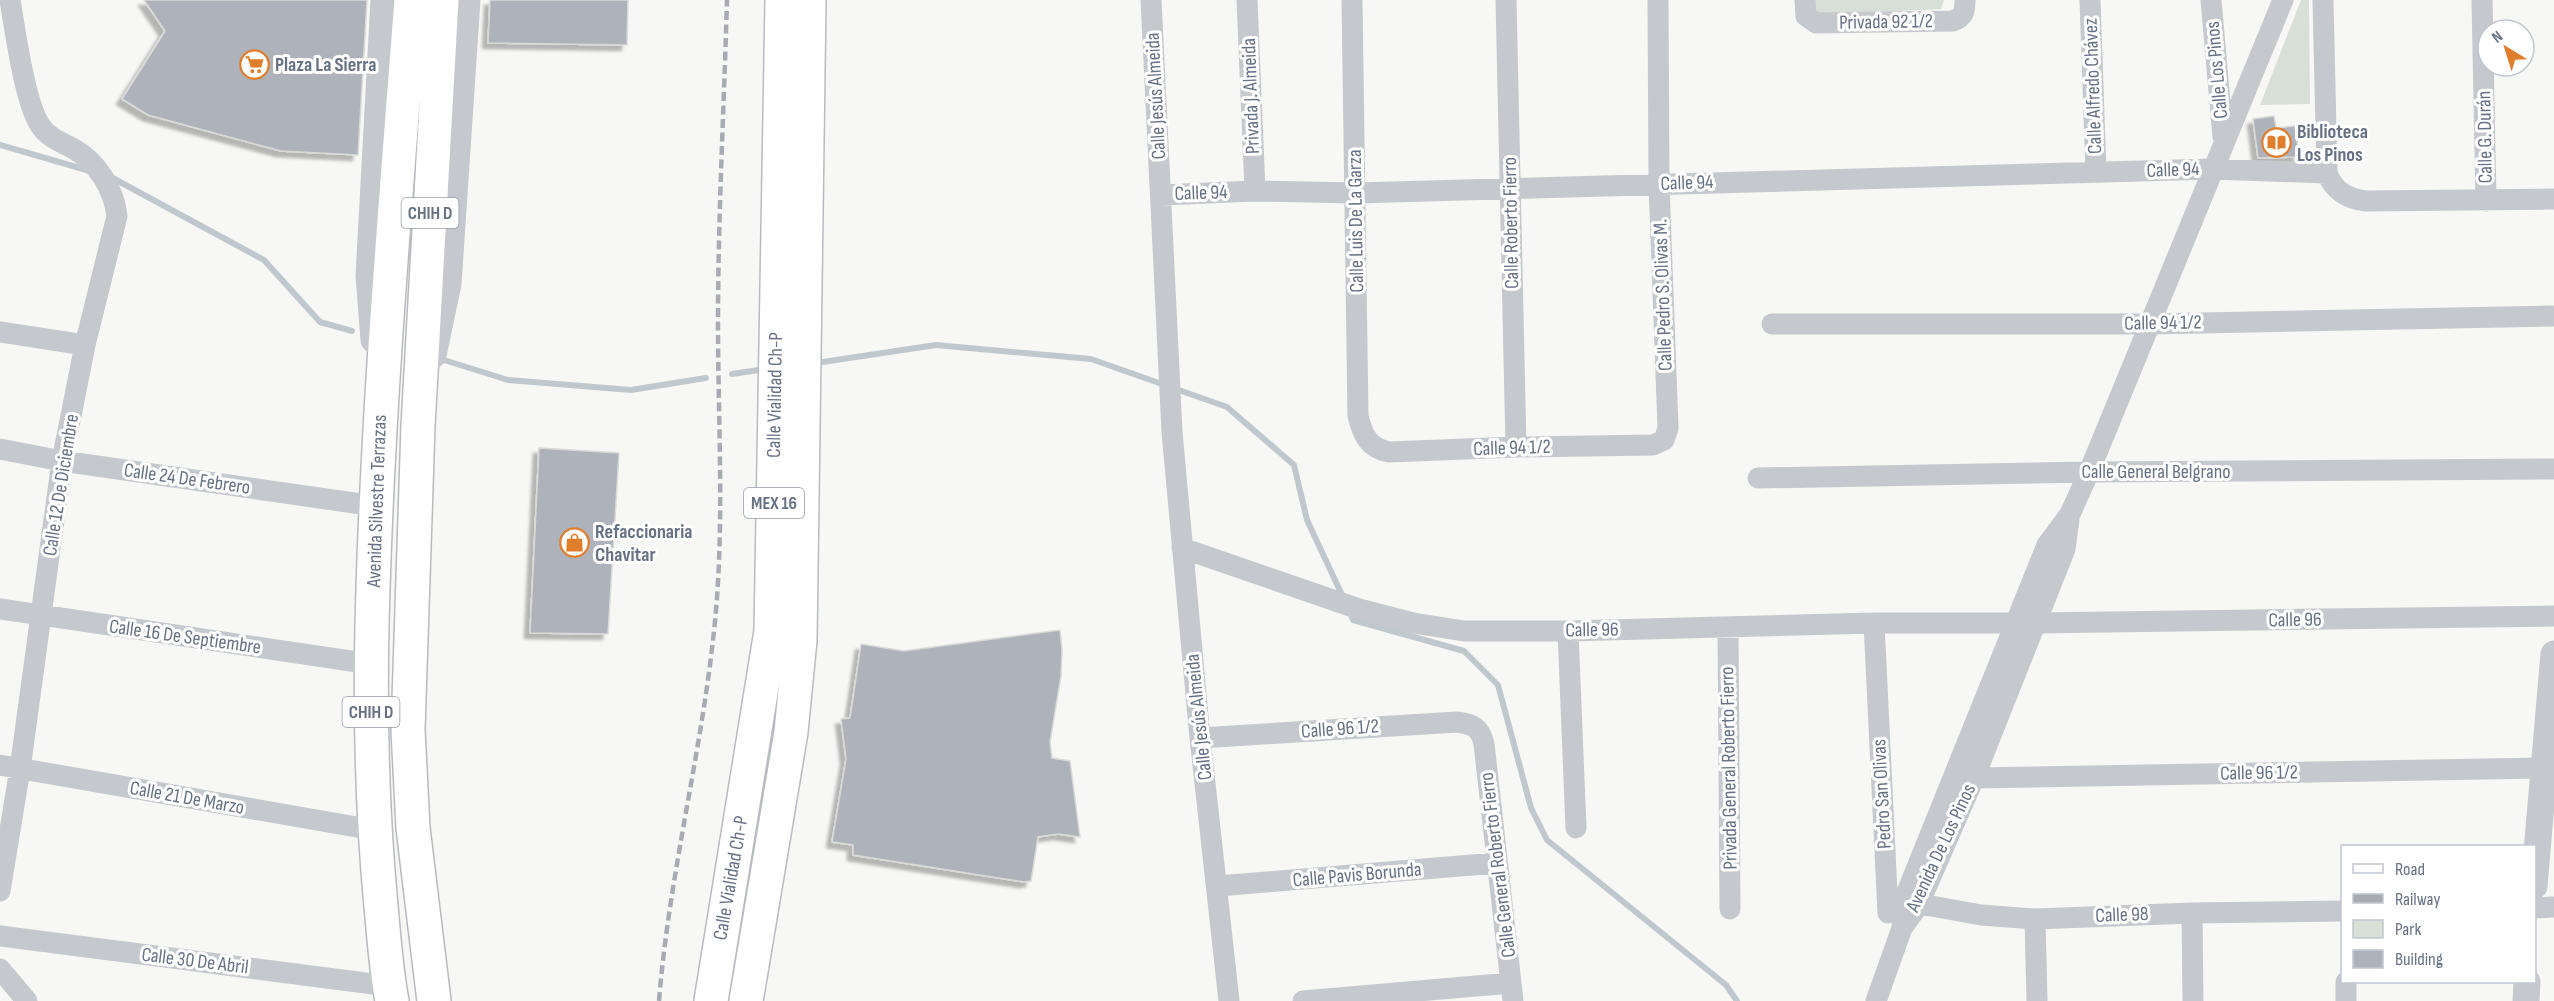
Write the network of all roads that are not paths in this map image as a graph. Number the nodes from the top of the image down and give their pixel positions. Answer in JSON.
{"nodes":[{"id":1,"x":10,"y":0,"type":"edge"},
{"id":2,"x":384,"y":0,"type":"edge"},
{"id":3,"x":411,"y":0,"type":"edge"},
{"id":4,"x":442,"y":0,"type":"edge"},
{"id":5,"x":467,"y":0,"type":"edge"},
{"id":6,"x":782,"y":0,"type":"edge"},
{"id":7,"x":809,"y":0,"type":"edge"},
{"id":8,"x":1151,"y":0,"type":"edge"},
{"id":9,"x":1247,"y":0,"type":"edge"},
{"id":10,"x":1352,"y":0,"type":"edge"},
{"id":11,"x":1506,"y":0,"type":"edge"},
{"id":12,"x":1658,"y":0,"type":"edge"},
{"id":13,"x":2090,"y":0,"type":"edge"},
{"id":14,"x":2211,"y":0,"type":"edge"},
{"id":15,"x":2283,"y":0,"type":"edge"},
{"id":16,"x":2323,"y":0,"type":"edge"},
{"id":17,"x":2482,"y":0,"type":"edge"},
{"id":18,"x":1965,"y":5,"type":"edge"},
{"id":19,"x":1806,"y":8,"type":"edge"},
{"id":20,"x":2223,"y":141,"type":"junction"},
{"id":21,"x":2213,"y":169,"type":"junction"},
{"id":22,"x":2096,"y":172,"type":"junction"},
{"id":23,"x":2331,"y":180,"type":"junction"},
{"id":24,"x":1659,"y":184,"type":"junction"},
{"id":25,"x":1511,"y":188,"type":"junction"},
{"id":26,"x":1255,"y":191,"type":"junction"},
{"id":27,"x":1356,"y":193,"type":"junction"},
{"id":28,"x":1161,"y":195,"type":"junction"},
{"id":29,"x":2554,"y":199,"type":"edge"},
{"id":30,"x":2486,"y":201,"type":"junction"},
{"id":31,"x":2554,"y":316,"type":"edge"},
{"id":32,"x":1772,"y":324,"type":"dead end"},
{"id":33,"x":2150,"y":324,"type":"junction"},
{"id":34,"x":0,"y":332,"type":"edge"},
{"id":35,"x":86,"y":345,"type":"junction"},
{"id":36,"x":379,"y":422,"type":"junction"},
{"id":37,"x":418,"y":426,"type":"junction"},
{"id":38,"x":1367,"y":441,"type":"joint"},
{"id":39,"x":1659,"y":443,"type":"joint"},
{"id":40,"x":1516,"y":447,"type":"junction"},
{"id":41,"x":0,"y":449,"type":"edge"},
{"id":42,"x":62,"y":461,"type":"junction"},
{"id":43,"x":2554,"y":469,"type":"edge"},
{"id":44,"x":2089,"y":472,"type":"junction"},
{"id":45,"x":1758,"y":478,"type":"dead end"},
{"id":46,"x":375,"y":506,"type":"junction"},
{"id":47,"x":1182,"y":548,"type":"junction"},
{"id":48,"x":0,"y":609,"type":"edge"},
{"id":49,"x":42,"y":616,"type":"junction"},
{"id":50,"x":2554,"y":616,"type":"edge"},
{"id":51,"x":1874,"y":623,"type":"junction"},
{"id":52,"x":2026,"y":623,"type":"junction"},
{"id":53,"x":1728,"y":627,"type":"junction"},
{"id":54,"x":1568,"y":631,"type":"junction"},
{"id":55,"x":2554,"y":654,"type":"edge"},
{"id":56,"x":371,"y":664,"type":"junction"},
{"id":57,"x":1479,"y":729,"type":"joint"},
{"id":58,"x":1200,"y":738,"type":"junction"},
{"id":59,"x":10,"y":767,"type":"edge"},
{"id":60,"x":2544,"y":768,"type":"junction"},
{"id":61,"x":1974,"y":778,"type":"junction"},
{"id":62,"x":1576,"y":828,"type":"dead end"},
{"id":63,"x":374,"y":830,"type":"junction"},
{"id":64,"x":1496,"y":863,"type":"junction"},
{"id":65,"x":2536,"y":873,"type":"edge"},
{"id":66,"x":1218,"y":886,"type":"junction"},
{"id":67,"x":0,"y":891,"type":"edge"},
{"id":68,"x":1902,"y":902,"type":"junction"},
{"id":69,"x":2536,"y":908,"type":"edge"},
{"id":70,"x":2554,"y":908,"type":"edge"},
{"id":71,"x":1730,"y":909,"type":"dead end"},
{"id":72,"x":2341,"y":911,"type":"edge"},
{"id":73,"x":2192,"y":913,"type":"junction"},
{"id":74,"x":2035,"y":919,"type":"junction"},
{"id":75,"x":0,"y":936,"type":"edge"},
{"id":76,"x":1889,"y":964,"type":"junction"},
{"id":77,"x":5,"y":976,"type":"edge"},
{"id":78,"x":2346,"y":983,"type":"edge"},
{"id":79,"x":2527,"y":983,"type":"edge"},
{"id":80,"x":1512,"y":992,"type":"edge"},
{"id":81,"x":391,"y":994,"type":"edge"},
{"id":82,"x":27,"y":1001,"type":"edge"},
{"id":83,"x":434,"y":1001,"type":"edge"},
{"id":84,"x":711,"y":1001,"type":"edge"},
{"id":85,"x":746,"y":1001,"type":"edge"},
{"id":86,"x":1229,"y":1001,"type":"edge"},
{"id":87,"x":1303,"y":1001,"type":"edge"},
{"id":88,"x":1876,"y":1001,"type":"edge"},
{"id":89,"x":1889,"y":1001,"type":"edge"},
{"id":90,"x":2037,"y":1001,"type":"edge"},
{"id":91,"x":2193,"y":1001,"type":"edge"},
{"id":92,"x":2346,"y":1001,"type":"edge"},
{"id":93,"x":2526,"y":1001,"type":"edge"}],
"edges":[{"from":1,"to":35,"type":"street","name":"Calle 12 De Diciembre"},
{"from":2,"to":36,"type":"street","number":"CHIH D"},
{"from":3,"to":36,"type":"main road","name":"Avenida Silvestre Terrazas"},
{"from":4,"to":37,"type":"main road","name":"Avenida Silvestre Terrazas","number":"CHIH D"},
{"from":5,"to":37,"type":"street","number":"CHIH D"},
{"from":6,"to":84,"type":"main road","name":"Calle Vialidad Ch-P","number":"MEX 16"},
{"from":7,"to":85,"type":"main road","name":"Calle Vialidad Ch-P","number":"MEX 16"},
{"from":8,"to":28,"type":"street","name":"Calle Jesús Almeida"},
{"from":9,"to":26,"type":"street","name":"Privada J. Almeida"},
{"from":10,"to":27,"type":"street","name":"Calle Luis De La Garza"},
{"from":11,"to":25,"type":"street","name":"Calle Roberto Fierro"},
{"from":12,"to":24,"type":"street","name":"Calle Pedro S. Olivas M."},
{"from":13,"to":22,"type":"street","name":"Calle Alfredo Chávez"},
{"from":14,"to":20,"type":"street","name":"Calle Los Pinos"},
{"from":15,"to":20,"type":"street","name":"Avenida De Los Pinos"},
{"from":16,"to":23,"type":"street"},
{"from":17,"to":30,"type":"street","name":"Calle G. Durán"},
{"from":18,"to":19,"type":"street","name":"Privada 92 1/2"},
{"from":20,"to":21,"type":"street","name":"Avenida De Los Pinos"},
{"from":21,"to":22,"type":"street","name":"Calle 94"},
{"from":21,"to":23,"type":"street","name":"Calle 94"},
{"from":21,"to":33,"type":"street","name":"Avenida De Los Pinos"},
{"from":22,"to":24,"type":"street","name":"Calle 94"},
{"from":23,"to":30,"type":"street"},
{"from":24,"to":25,"type":"street","name":"Calle 94"},
{"from":24,"to":39,"type":"street","name":"Calle Pedro S. Olivas M."},
{"from":25,"to":27,"type":"street","name":"Calle 94"},
{"from":25,"to":40,"type":"street","name":"Calle Roberto Fierro"},
{"from":26,"to":27,"type":"street","name":"Calle 94"},
{"from":26,"to":28,"type":"street","name":"Calle 94"},
{"from":27,"to":38,"type":"street","name":"Calle Luis De La Garza"},
{"from":28,"to":47,"type":"street","name":"Calle Jesús Almeida"},
{"from":29,"to":30,"type":"street"},
{"from":31,"to":33,"type":"street","name":"Calle 94 1/2"},
{"from":32,"to":33,"type":"street","name":"Calle 94 1/2"},
{"from":33,"to":44,"type":"street","name":"Avenida De Los Pinos"},
{"from":34,"to":35,"type":"street"},
{"from":35,"to":42,"type":"street","name":"Calle 12 De Diciembre"},
{"from":36,"to":46,"type":"main road","name":"Avenida Silvestre Terrazas","number":"CHIH D"},
{"from":37,"to":83,"type":"main road","name":"Avenida Silvestre Terrazas","number":"CHIH D"},
{"from":38,"to":40,"type":"street","name":"Calle 94 1/2"},
{"from":39,"to":40,"type":"street","name":"Calle 94 1/2"},
{"from":41,"to":42,"type":"street","name":"Calle 24 De Febrero"},
{"from":42,"to":46,"type":"street","name":"Calle 24 De Febrero"},
{"from":42,"to":49,"type":"street","name":"Calle 12 De Diciembre"},
{"from":43,"to":44,"type":"street","name":"Calle General Belgrano"},
{"from":44,"to":45,"type":"street","name":"Calle General Belgrano"},
{"from":44,"to":52,"type":"street","name":"Avenida De Los Pinos"},
{"from":46,"to":56,"type":"main road","name":"Avenida Silvestre Terrazas","number":"CHIH D"},
{"from":47,"to":54,"type":"street","name":"Calle 96"},
{"from":47,"to":58,"type":"street","name":"Calle Jesús Almeida"},
{"from":48,"to":49,"type":"street","name":"Calle 16 De Septiembre"},
{"from":49,"to":56,"type":"street","name":"Calle 16 De Septiembre"},
{"from":49,"to":59,"type":"street","name":"Calle 12 De Diciembre"},
{"from":50,"to":52,"type":"street","name":"Calle 96"},
{"from":51,"to":52,"type":"street","name":"Calle 96"},
{"from":51,"to":53,"type":"street","name":"Calle 96"},
{"from":51,"to":68,"type":"street","name":"Pedro San Olivas"},
{"from":52,"to":61,"type":"street","name":"Avenida De Los Pinos"},
{"from":52,"to":68,"type":"street","name":"Avenida De Los Pinos"},
{"from":53,"to":54,"type":"street","name":"Calle 96"},
{"from":53,"to":71,"type":"street","name":"Privada General Roberto Fierro"},
{"from":54,"to":62,"type":"street"},
{"from":55,"to":60,"type":"street"},
{"from":56,"to":63,"type":"main road","name":"Avenida Silvestre Terrazas","number":"CHIH D"},
{"from":57,"to":58,"type":"street","name":"Calle 96 1/2"},
{"from":57,"to":64,"type":"street","name":"Calle General Roberto Fierro"},
{"from":58,"to":66,"type":"street","name":"Calle Jesús Almeida"},
{"from":59,"to":63,"type":"street","name":"Calle 21 De Marzo"},
{"from":59,"to":67,"type":"street","name":"Calle 12 De Diciembre"},
{"from":60,"to":61,"type":"street","name":"Calle 96 1/2"},
{"from":60,"to":65,"type":"street"},
{"from":61,"to":68,"type":"street","name":"Avenida De Los Pinos"},
{"from":63,"to":81,"type":"main road","name":"Avenida Silvestre Terrazas","number":"CHIH D"},
{"from":64,"to":66,"type":"street","name":"Calle Pavis Borunda"},
{"from":64,"to":80,"type":"street","name":"Calle General Roberto Fierro"},
{"from":66,"to":86,"type":"street","name":"Calle Jesús Almeida"},
{"from":68,"to":74,"type":"street","name":"Calle 98"},
{"from":68,"to":76,"type":"street","name":"Pedro San Olivas"},
{"from":68,"to":76,"type":"street","name":"Avenida De Los Pinos"},
{"from":69,"to":70,"type":"street"},
{"from":72,"to":73,"type":"street","name":"Calle 98"},
{"from":73,"to":74,"type":"street","name":"Calle 98"},
{"from":73,"to":91,"type":"street"},
{"from":74,"to":90,"type":"street"},
{"from":75,"to":81,"type":"street","name":"Calle 30 De Abril"},
{"from":76,"to":88,"type":"street"},
{"from":76,"to":89,"type":"street","name":"Pedro San Olivas"},
{"from":77,"to":82,"type":"street"},
{"from":78,"to":92,"type":"street"},
{"from":79,"to":93,"type":"street"},
{"from":80,"to":87,"type":"street"}]}
